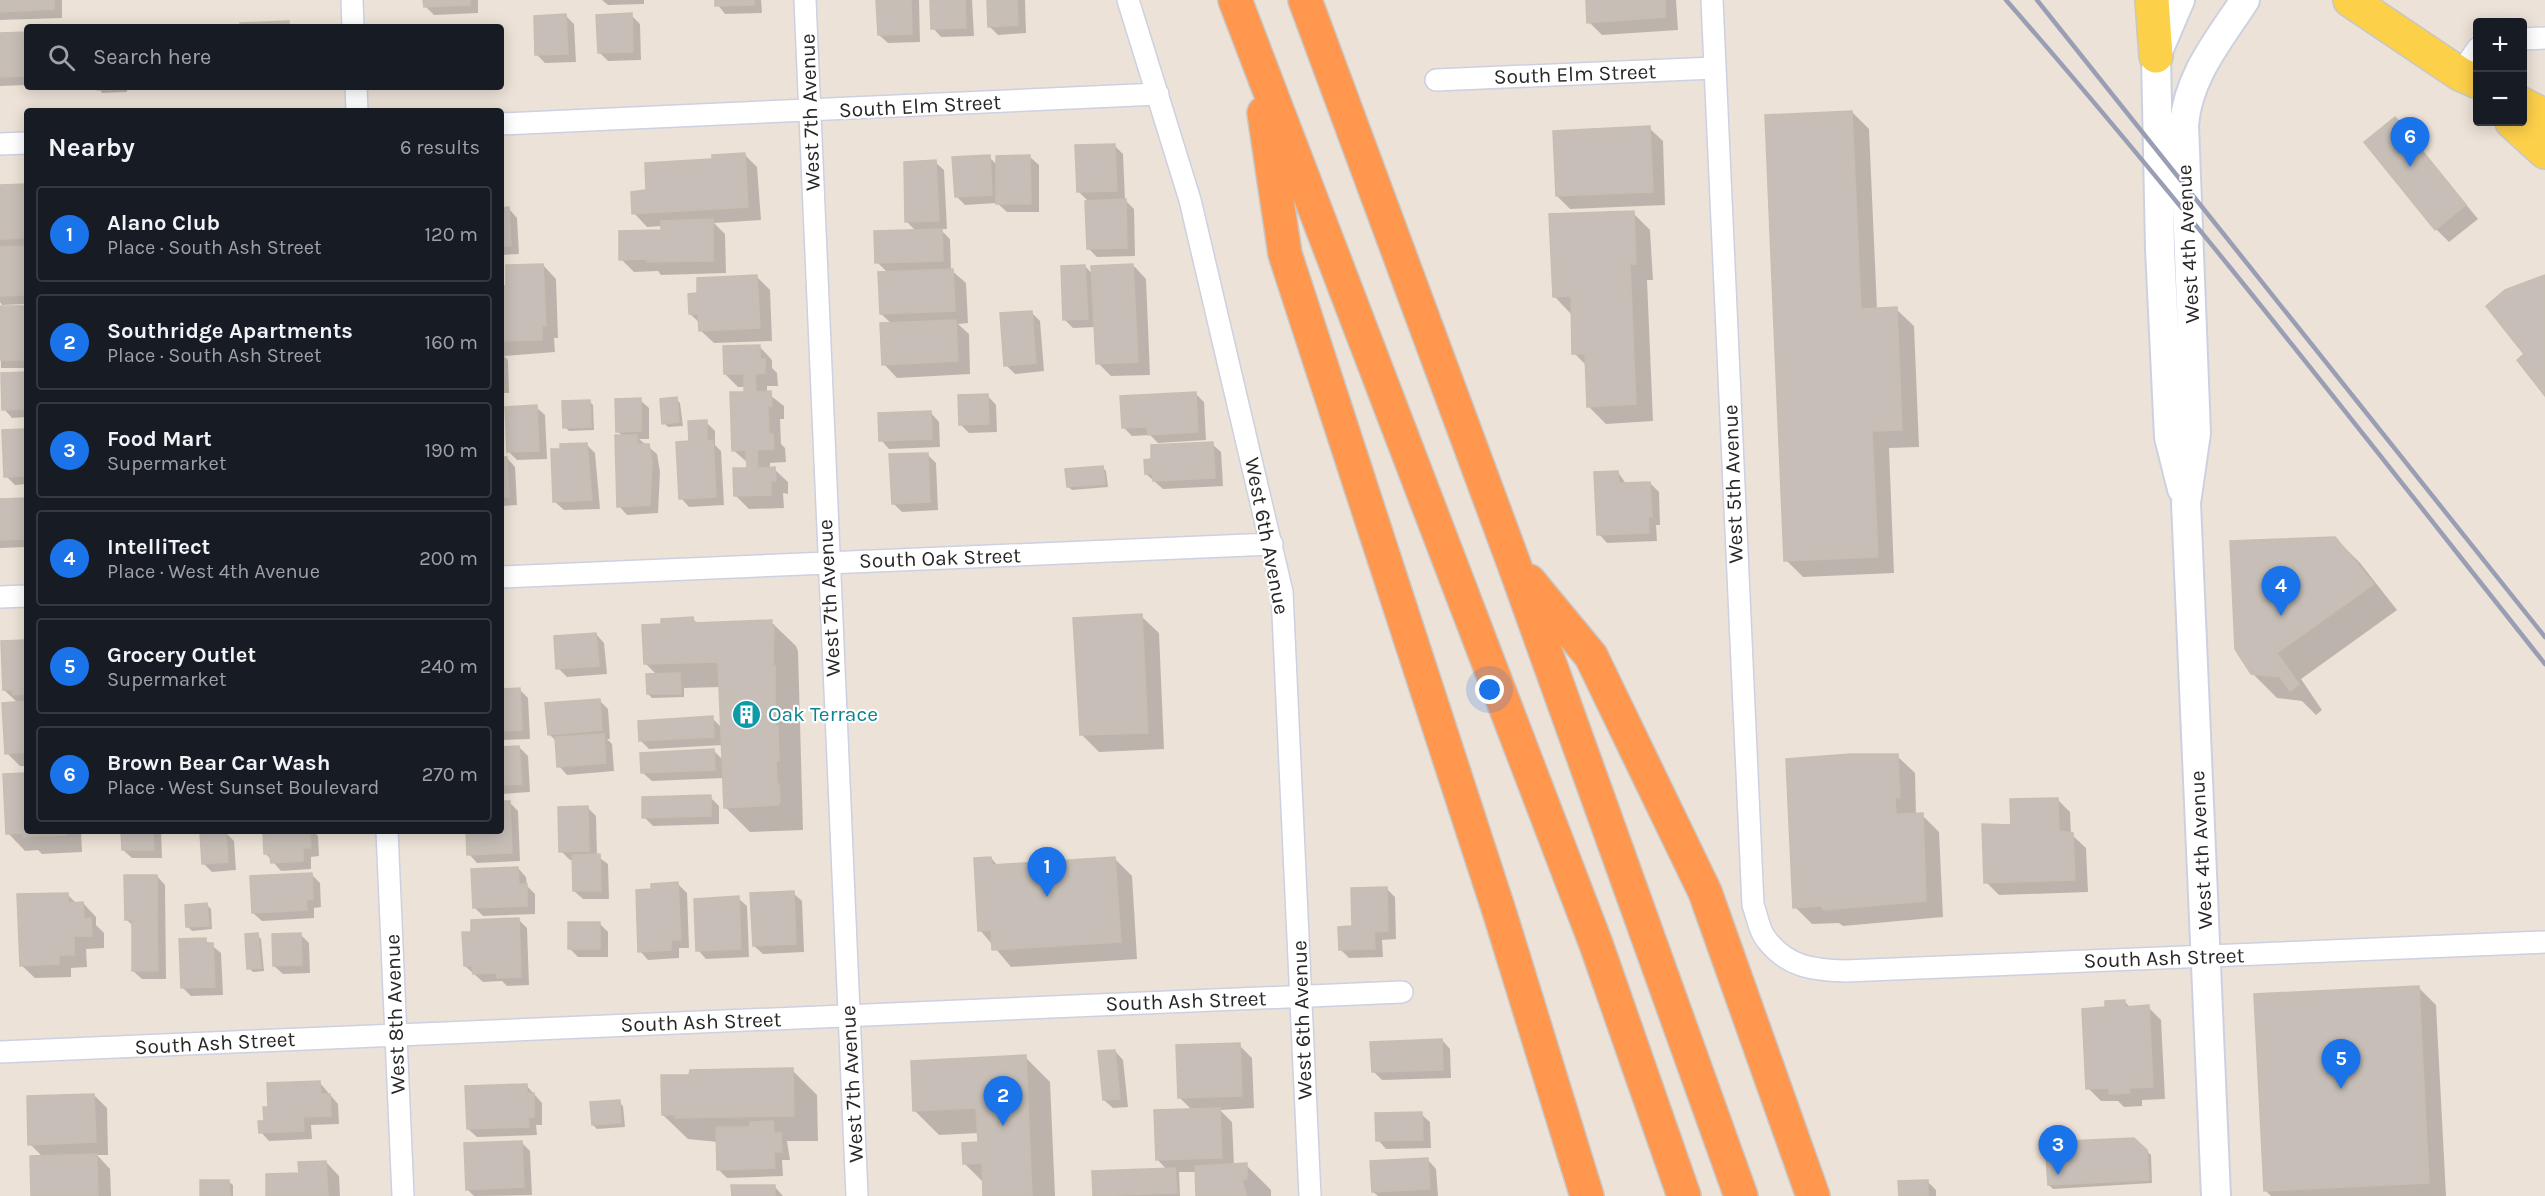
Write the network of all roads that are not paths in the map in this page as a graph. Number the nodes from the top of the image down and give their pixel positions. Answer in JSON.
{"nodes":[{"id":1,"x":352,"y":0,"type":"edge"},
{"id":2,"x":805,"y":0,"type":"edge"},
{"id":3,"x":1128,"y":0,"type":"edge"},
{"id":4,"x":1235,"y":0,"type":"edge"},
{"id":5,"x":1305,"y":0,"type":"edge"},
{"id":6,"x":1712,"y":0,"type":"edge"},
{"id":7,"x":2152,"y":0,"type":"edge"},
{"id":8,"x":2180,"y":0,"type":"edge"},
{"id":9,"x":2245,"y":0,"type":"edge"},
{"id":10,"x":2350,"y":0,"type":"edge"},
{"id":11,"x":353,"y":24,"type":"edge"},
{"id":12,"x":2545,"y":38,"type":"edge"},
{"id":13,"x":2527,"y":39,"type":"edge"},
{"id":14,"x":1254,"y":49,"type":"junction"},
{"id":15,"x":2156,"y":56,"type":"junction"},
{"id":16,"x":1714,"y":68,"type":"junction"},
{"id":17,"x":2473,"y":73,"type":"edge"},
{"id":18,"x":1436,"y":80,"type":"dead end"},
{"id":19,"x":356,"y":90,"type":"edge"},
{"id":20,"x":1158,"y":94,"type":"junction"},
{"id":21,"x":2527,"y":106,"type":"edge"},
{"id":22,"x":357,"y":108,"type":"edge"},
{"id":23,"x":809,"y":111,"type":"junction"},
{"id":24,"x":2545,"y":116,"type":"edge"},
{"id":25,"x":504,"y":124,"type":"edge"},
{"id":26,"x":2516,"y":126,"type":"edge"},
{"id":27,"x":24,"y":143,"type":"edge"},
{"id":28,"x":0,"y":144,"type":"edge"},
{"id":29,"x":2545,"y":152,"type":"edge"},
{"id":30,"x":2186,"y":503,"type":"junction"},
{"id":31,"x":1272,"y":544,"type":"junction"},
{"id":32,"x":828,"y":562,"type":"junction"},
{"id":33,"x":1514,"y":564,"type":"junction"},
{"id":34,"x":504,"y":577,"type":"edge"},
{"id":35,"x":24,"y":596,"type":"edge"},
{"id":36,"x":0,"y":597,"type":"edge"},
{"id":37,"x":387,"y":834,"type":"edge"},
{"id":38,"x":2545,"y":942,"type":"edge"},
{"id":39,"x":1786,"y":957,"type":"joint"},
{"id":40,"x":2206,"y":957,"type":"junction"},
{"id":41,"x":1402,"y":992,"type":"dead end"},
{"id":42,"x":1302,"y":996,"type":"junction"},
{"id":43,"x":848,"y":1015,"type":"junction"},
{"id":44,"x":396,"y":1035,"type":"junction"},
{"id":45,"x":0,"y":1052,"type":"edge"},
{"id":46,"x":403,"y":1196,"type":"edge"},
{"id":47,"x":857,"y":1196,"type":"edge"},
{"id":48,"x":1310,"y":1196,"type":"edge"},
{"id":49,"x":1587,"y":1196,"type":"edge"},
{"id":50,"x":1683,"y":1196,"type":"edge"},
{"id":51,"x":1741,"y":1196,"type":"edge"},
{"id":52,"x":1813,"y":1196,"type":"edge"},
{"id":53,"x":2216,"y":1196,"type":"edge"}],
"edges":[{"from":1,"to":11,"type":"street"},
{"from":2,"to":23,"type":"street","name":"West 7th Avenue"},
{"from":3,"to":20,"type":"street","name":"West 6th Avenue"},
{"from":4,"to":14,"type":"highway"},
{"from":5,"to":33,"type":"highway"},
{"from":6,"to":16,"type":"street","name":"West 5th Avenue"},
{"from":7,"to":15,"type":"main road"},
{"from":8,"to":15,"type":"street","name":"West 4th Avenue"},
{"from":9,"to":30,"type":"street","name":"West 4th Avenue"},
{"from":10,"to":17,"type":"main road"},
{"from":12,"to":13,"type":"street"},
{"from":14,"to":49,"type":"highway"},
{"from":14,"to":50,"type":"highway"},
{"from":15,"to":30,"type":"street","name":"West 4th Avenue"},
{"from":16,"to":18,"type":"street","name":"South Elm Street"},
{"from":16,"to":39,"type":"street","name":"West 5th Avenue"},
{"from":19,"to":22,"type":"street"},
{"from":20,"to":23,"type":"street","name":"South Elm Street"},
{"from":20,"to":31,"type":"street","name":"West 6th Avenue"},
{"from":21,"to":24,"type":"main road"},
{"from":23,"to":25,"type":"street","name":"South Elm Street"},
{"from":23,"to":32,"type":"street","name":"West 7th Avenue"},
{"from":26,"to":29,"type":"main road"},
{"from":27,"to":28,"type":"street"},
{"from":30,"to":40,"type":"street","name":"West 4th Avenue"},
{"from":31,"to":32,"type":"street","name":"South Oak Street"},
{"from":31,"to":42,"type":"street","name":"West 6th Avenue"},
{"from":32,"to":34,"type":"street","name":"South Oak Street"},
{"from":32,"to":43,"type":"street","name":"West 7th Avenue"},
{"from":33,"to":51,"type":"highway"},
{"from":33,"to":52,"type":"highway"},
{"from":35,"to":36,"type":"street"},
{"from":37,"to":44,"type":"street","name":"West 8th Avenue"},
{"from":38,"to":40,"type":"street","name":"South Ash Street"},
{"from":39,"to":40,"type":"street","name":"South Ash Street"},
{"from":40,"to":53,"type":"street","name":"West 4th Avenue"},
{"from":41,"to":42,"type":"street","name":"South Ash Street"},
{"from":42,"to":43,"type":"street","name":"South Ash Street"},
{"from":42,"to":48,"type":"street","name":"West 6th Avenue"},
{"from":43,"to":44,"type":"street","name":"South Ash Street"},
{"from":43,"to":47,"type":"street","name":"West 7th Avenue"},
{"from":44,"to":45,"type":"street","name":"South Ash Street"},
{"from":44,"to":46,"type":"street","name":"West 8th Avenue"}]}
